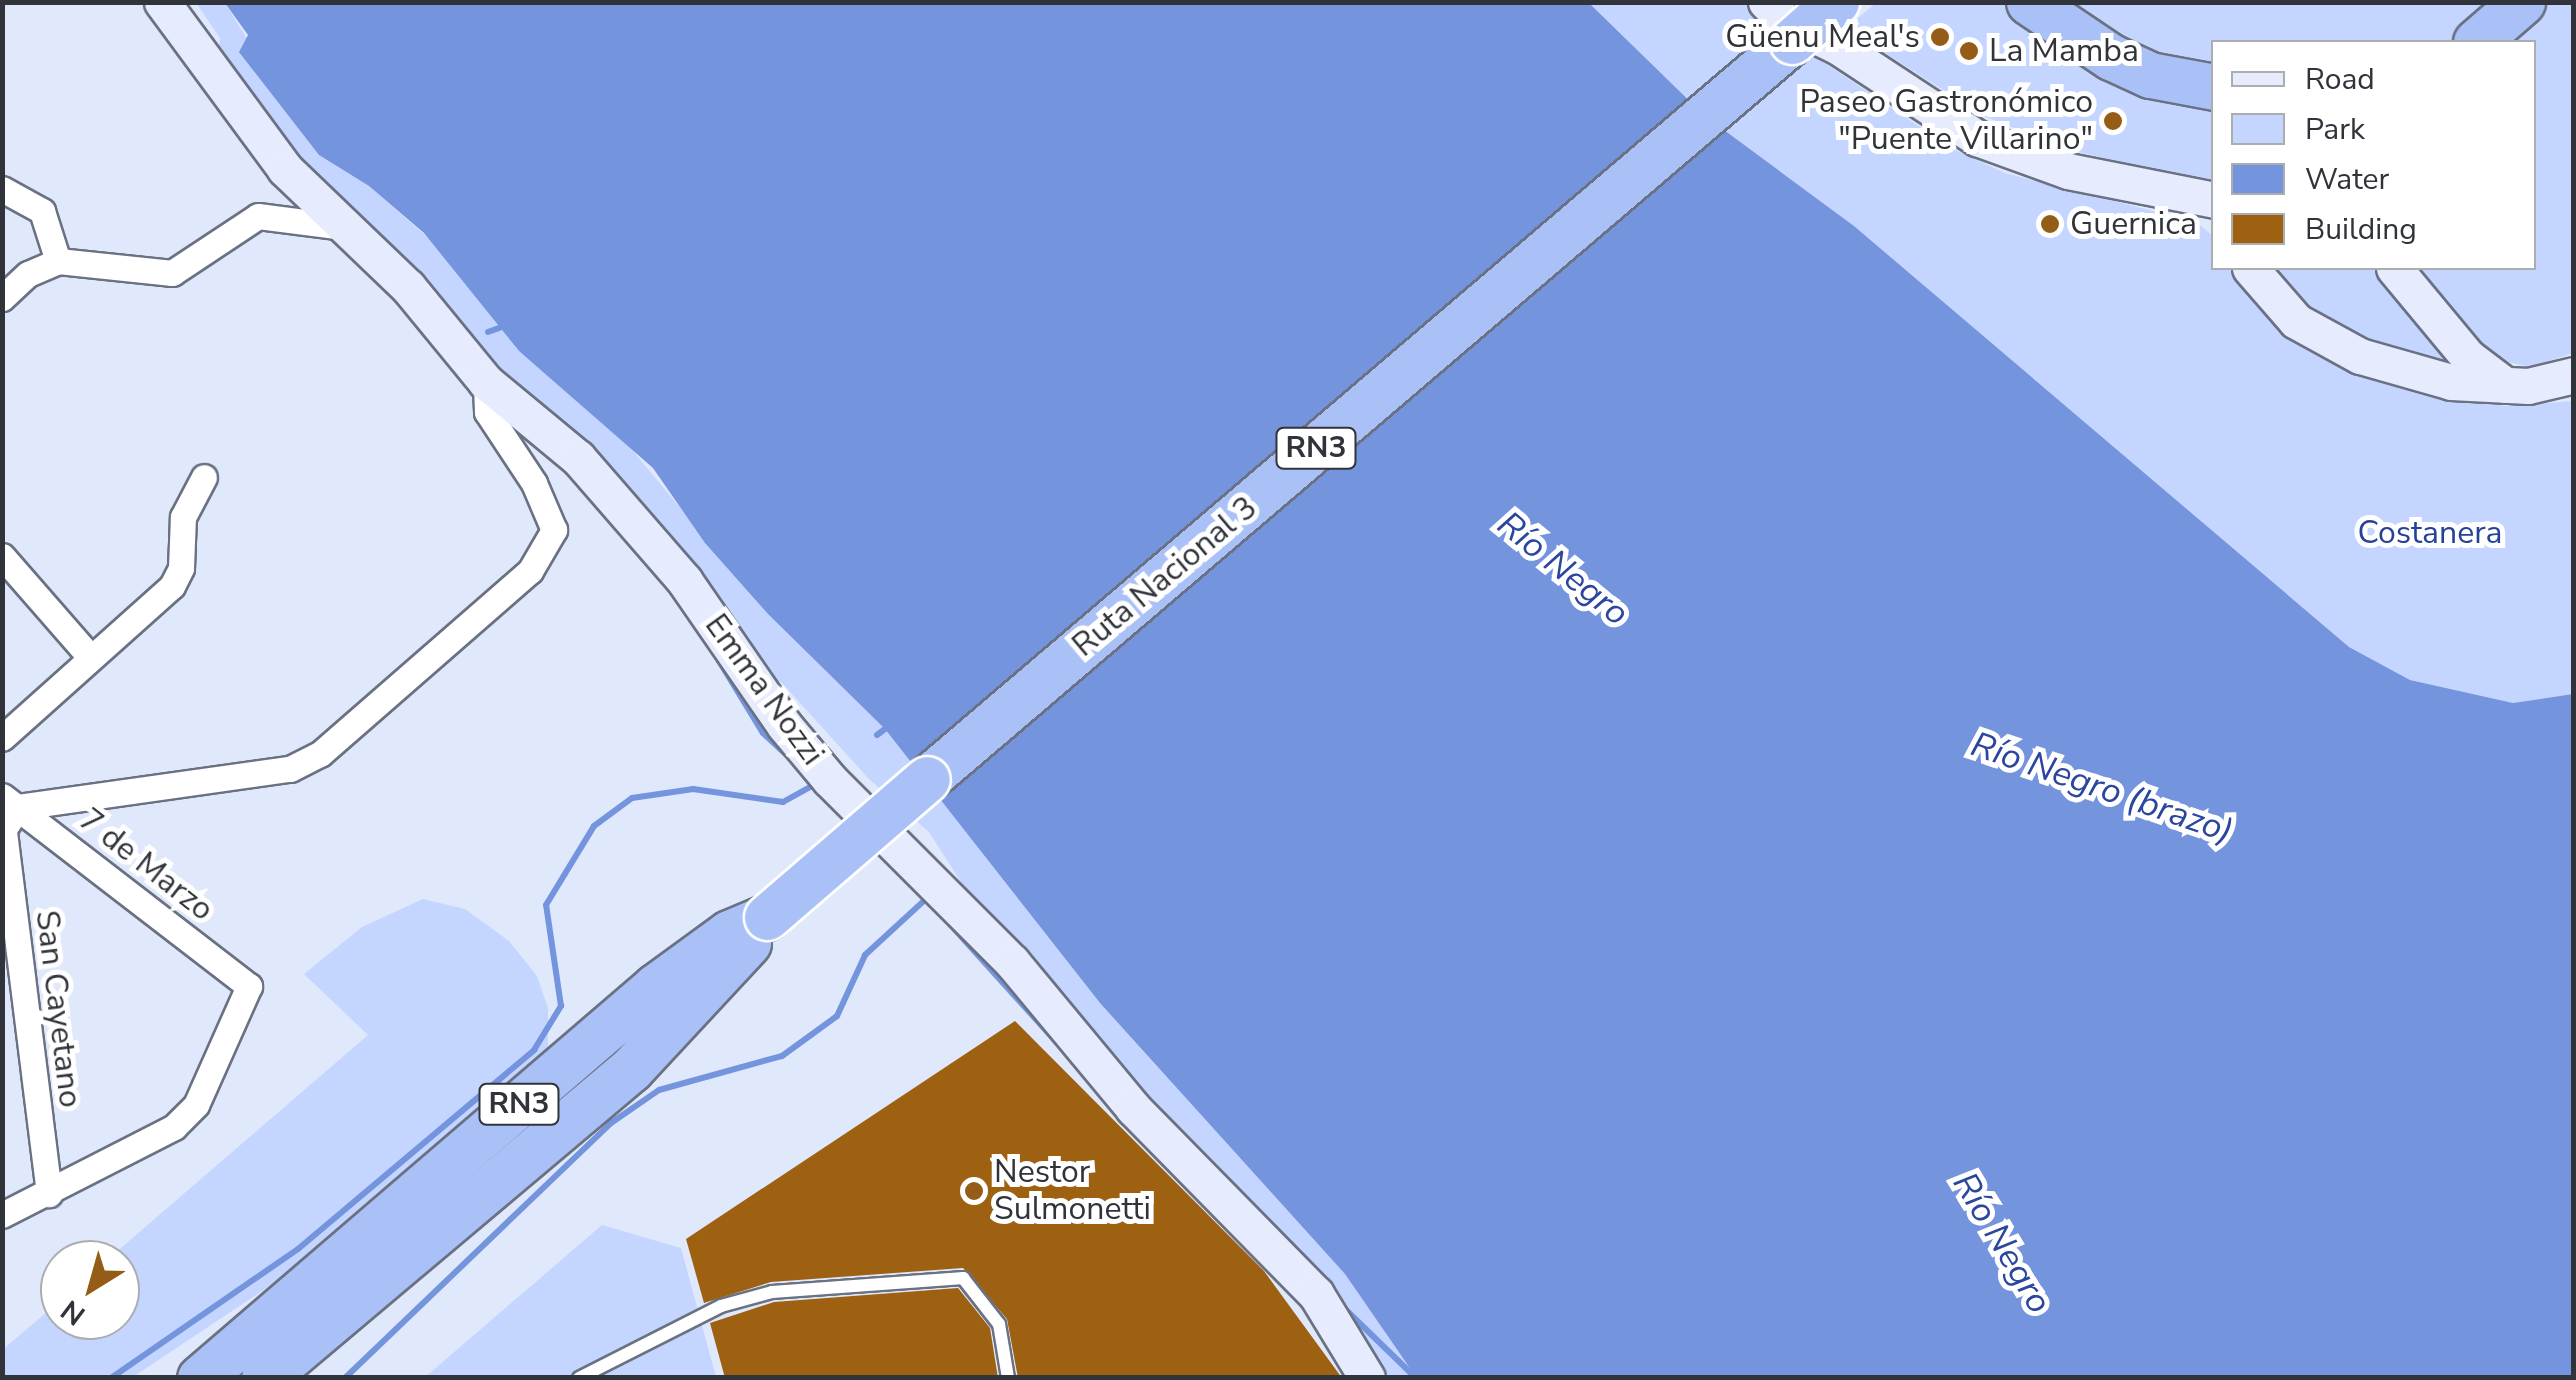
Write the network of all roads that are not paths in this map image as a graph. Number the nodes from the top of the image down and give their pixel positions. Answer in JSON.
{"nodes":[{"id":1,"x":162,"y":2,"type":"edge"},
{"id":2,"x":1766,"y":2,"type":"edge"},
{"id":3,"x":1806,"y":2,"type":"edge"},
{"id":4,"x":2029,"y":2,"type":"edge"},
{"id":5,"x":2522,"y":2,"type":"edge"},
{"id":6,"x":1829,"y":20,"type":"edge"},
{"id":7,"x":2478,"y":40,"type":"edge"},
{"id":8,"x":2211,"y":87,"type":"edge"},
{"id":9,"x":2,"y":189,"type":"edge"},
{"id":10,"x":2208,"y":206,"type":"edge"},
{"id":11,"x":346,"y":228,"type":"junction"},
{"id":12,"x":58,"y":261,"type":"junction"},
{"id":13,"x":2252,"y":270,"type":"edge"},
{"id":14,"x":2396,"y":270,"type":"edge"},
{"id":15,"x":2,"y":298,"type":"edge"},
{"id":16,"x":2574,"y":375,"type":"edge"},
{"id":17,"x":486,"y":382,"type":"junction"},
{"id":18,"x":2505,"y":385,"type":"junction"},
{"id":19,"x":204,"y":478,"type":"dead end"},
{"id":20,"x":2,"y":556,"type":"edge"},
{"id":21,"x":90,"y":656,"type":"junction"},
{"id":22,"x":2,"y":738,"type":"edge"},
{"id":23,"x":10,"y":801,"type":"edge"},
{"id":24,"x":3,"y":832,"type":"edge"},
{"id":25,"x":767,"y":917,"type":"junction"},
{"id":26,"x":49,"y":1194,"type":"junction"},
{"id":27,"x":2,"y":1216,"type":"edge"},
{"id":28,"x":380,"y":1279,"type":"junction"},
{"id":29,"x":282,"y":1308,"type":"junction"},
{"id":30,"x":165,"y":1378,"type":"edge"},
{"id":31,"x":200,"y":1378,"type":"edge"},
{"id":32,"x":264,"y":1378,"type":"edge"},
{"id":33,"x":300,"y":1378,"type":"edge"},
{"id":34,"x":579,"y":1378,"type":"edge"},
{"id":35,"x":1008,"y":1378,"type":"edge"},
{"id":36,"x":1367,"y":1378,"type":"edge"}],
"edges":[{"from":1,"to":11,"type":"street","name":"Emma Nozzi"},
{"from":2,"to":6,"type":"street"},
{"from":3,"to":6,"type":"street"},
{"from":4,"to":8,"type":"highway"},
{"from":5,"to":7,"type":"highway"},
{"from":6,"to":10,"type":"street"},
{"from":6,"to":25,"type":"highway","name":"Ruta Nacional 3","number":"RN3","bridge":true},
{"from":9,"to":12,"type":"street"},
{"from":11,"to":12,"type":"street"},
{"from":11,"to":17,"type":"street","name":"Emma Nozzi"},
{"from":12,"to":15,"type":"street"},
{"from":13,"to":18,"type":"street"},
{"from":14,"to":18,"type":"street"},
{"from":16,"to":18,"type":"street"},
{"from":17,"to":23,"type":"street"},
{"from":17,"to":36,"type":"street","name":"Emma Nozzi"},
{"from":19,"to":21,"type":"street"},
{"from":20,"to":21,"type":"street"},
{"from":21,"to":22,"type":"street"},
{"from":23,"to":24,"type":"street"},
{"from":23,"to":26,"type":"street","name":"7 de Marzo"},
{"from":24,"to":26,"type":"street","name":"San Cayetano"},
{"from":25,"to":28,"type":"highway","number":"RN3"},
{"from":25,"to":29,"type":"highway","number":"RN3"},
{"from":26,"to":27,"type":"street"},
{"from":28,"to":32,"type":"highway","number":"RN3"},
{"from":28,"to":33,"type":"highway"},
{"from":29,"to":30,"type":"highway"},
{"from":29,"to":31,"type":"highway","number":"RN3"},
{"from":34,"to":35,"type":"lane"}]}
